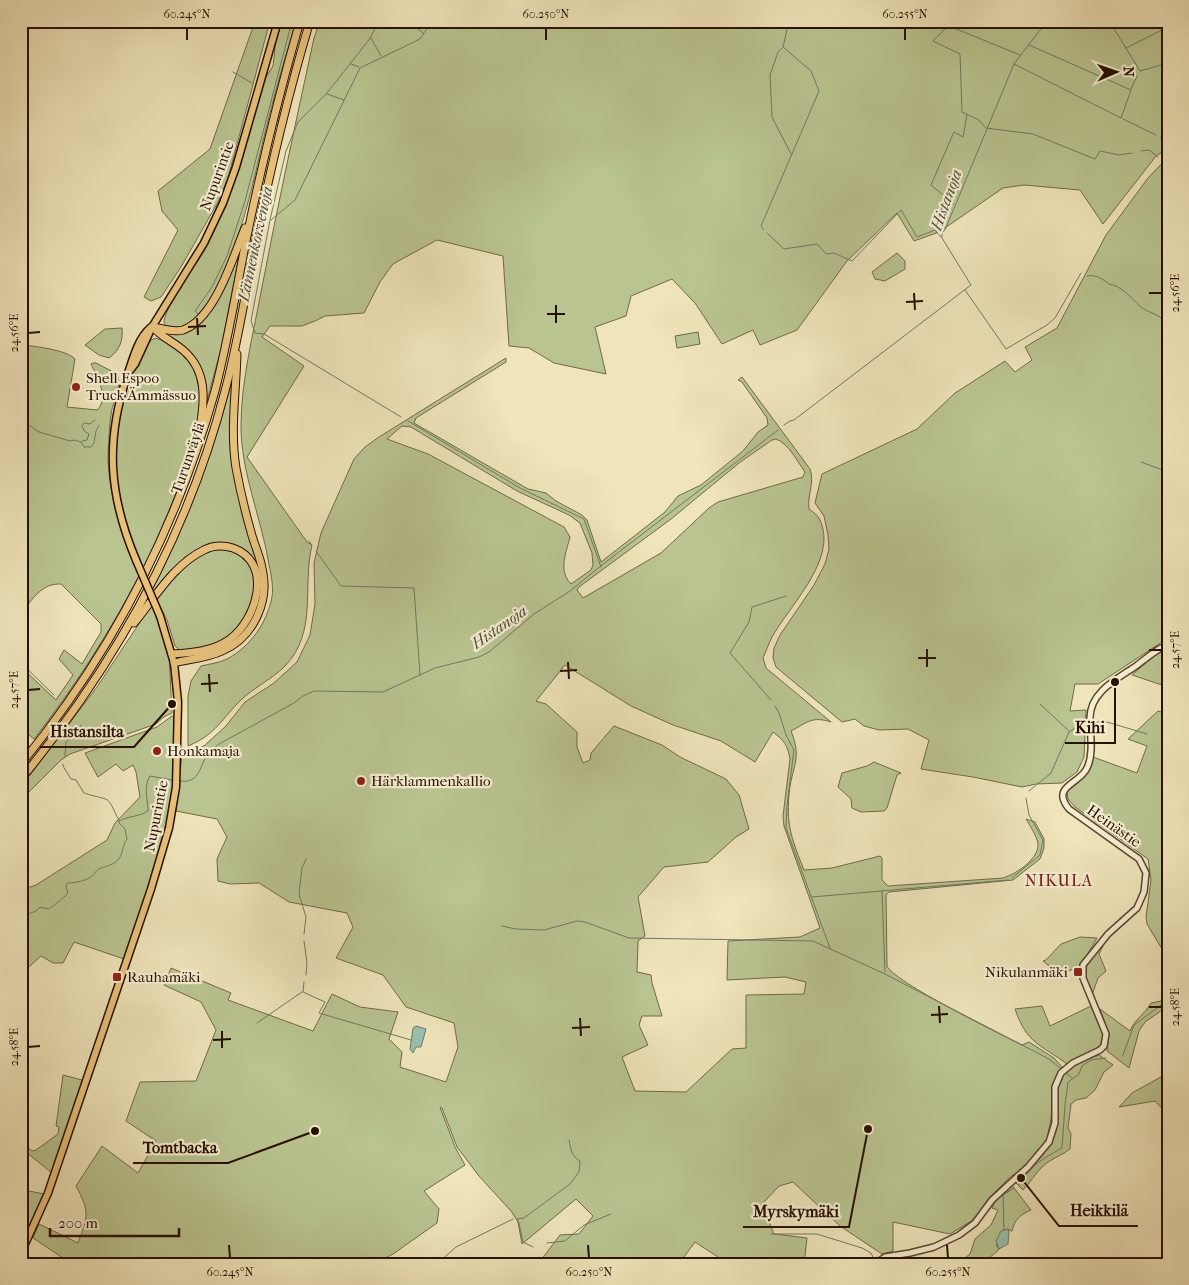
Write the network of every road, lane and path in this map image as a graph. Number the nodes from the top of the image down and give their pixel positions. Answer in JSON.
{"nodes":[{"id":1,"x":278,"y":21,"type":"edge"},
{"id":2,"x":300,"y":21,"type":"edge"},
{"id":3,"x":310,"y":21,"type":"edge"},
{"id":4,"x":251,"y":214,"type":"junction"},
{"id":5,"x":152,"y":327,"type":"junction"},
{"id":6,"x":238,"y":338,"type":"junction"},
{"id":7,"x":199,"y":440,"type":"junction"},
{"id":8,"x":119,"y":641,"type":"junction"},
{"id":9,"x":1168,"y":646,"type":"edge"},
{"id":10,"x":172,"y":654,"type":"junction"},
{"id":11,"x":174,"y":663,"type":"junction"},
{"id":12,"x":21,"y":764,"type":"edge"},
{"id":13,"x":21,"y":779,"type":"edge"},
{"id":14,"x":21,"y":1253,"type":"edge"},
{"id":15,"x":875,"y":1264,"type":"edge"}],
"edges":[{"from":1,"to":5,"type":"main road","name":"Nupurintie"},
{"from":2,"to":4,"type":"highway","name":"Turunväylä"},
{"from":3,"to":6,"type":"highway","name":"Turunväylä"},
{"from":4,"to":5,"type":"highway"},
{"from":4,"to":7,"type":"highway","name":"Turunväylä"},
{"from":5,"to":7,"type":"highway"},
{"from":5,"to":10,"type":"main road","name":"Nupurintie","bridge":true},
{"from":6,"to":8,"type":"highway","name":"Turunväylä"},
{"from":6,"to":11,"type":"highway"},
{"from":7,"to":12,"type":"highway","name":"Turunväylä"},
{"from":8,"to":10,"type":"highway"},
{"from":8,"to":13,"type":"highway","name":"Turunväylä"},
{"from":9,"to":15,"type":"street","name":"Heinästie"},
{"from":10,"to":11,"type":"main road","name":"Nupurintie"},
{"from":11,"to":14,"type":"main road","name":"Nupurintie"}]}
